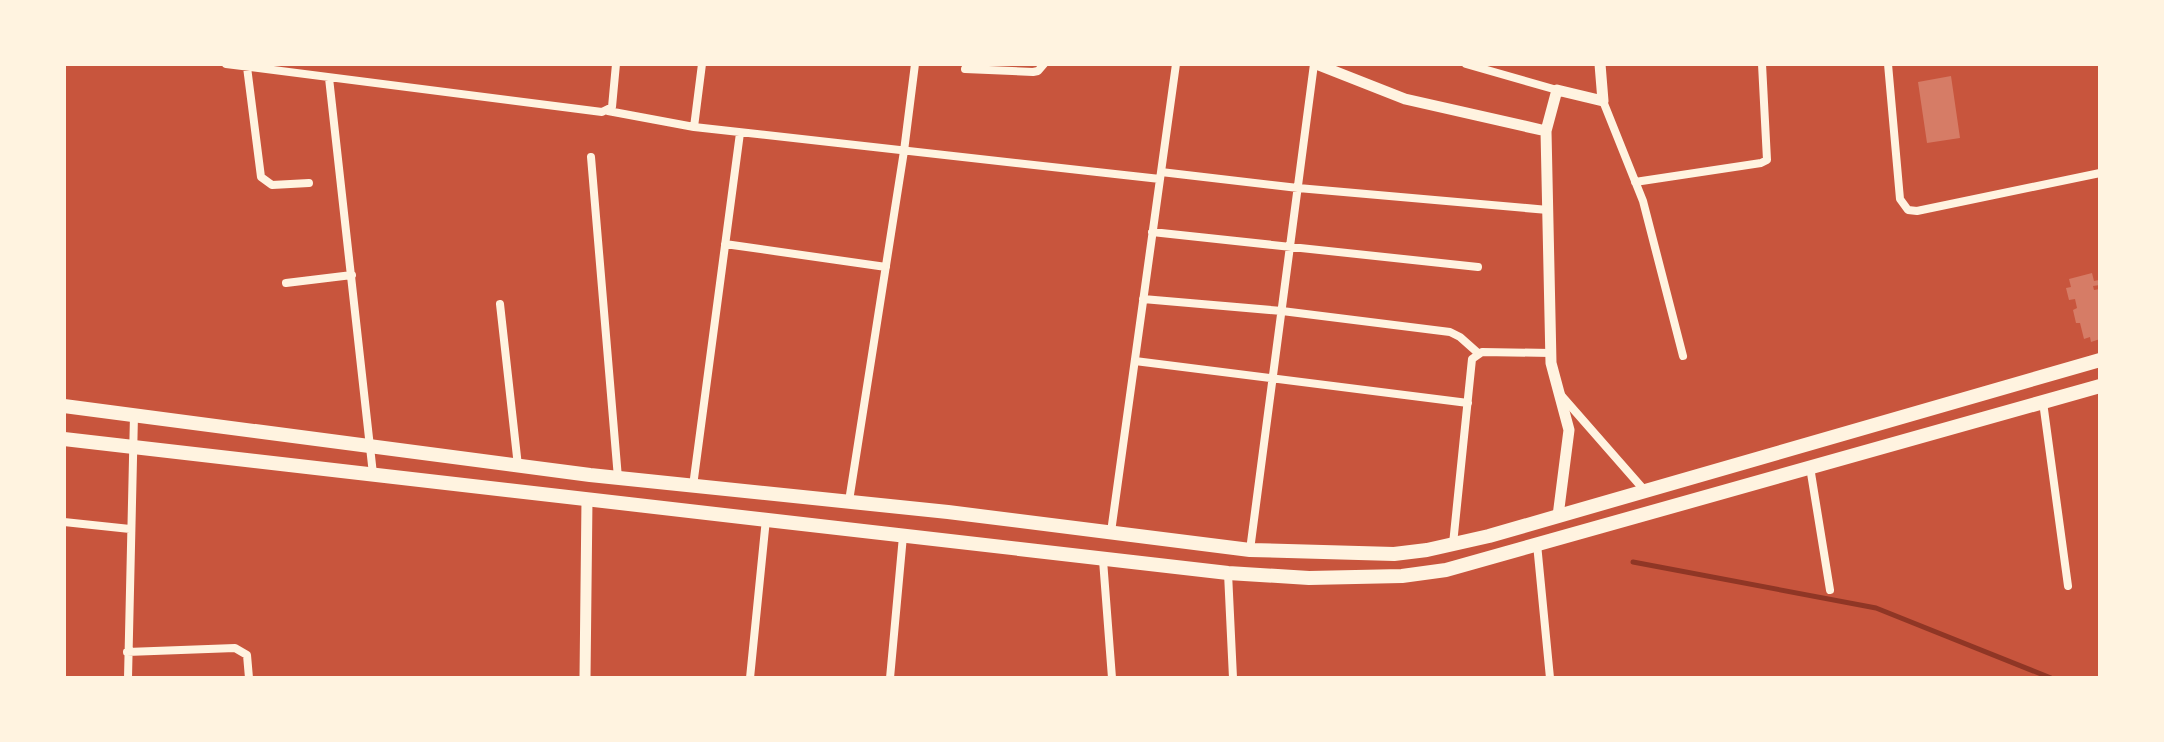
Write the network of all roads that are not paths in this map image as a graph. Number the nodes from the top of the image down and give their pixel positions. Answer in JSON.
{"nodes":[{"id":1,"x":226,"y":64,"type":"edge"},
{"id":2,"x":310,"y":64,"type":"edge"},
{"id":3,"x":616,"y":64,"type":"edge"},
{"id":4,"x":702,"y":64,"type":"edge"},
{"id":5,"x":915,"y":64,"type":"edge"},
{"id":6,"x":1044,"y":64,"type":"edge"},
{"id":7,"x":1176,"y":64,"type":"edge"},
{"id":8,"x":1315,"y":64,"type":"edge"},
{"id":9,"x":1466,"y":64,"type":"edge"},
{"id":10,"x":1600,"y":64,"type":"edge"},
{"id":11,"x":1762,"y":64,"type":"edge"},
{"id":12,"x":1888,"y":64,"type":"edge"},
{"id":13,"x":247,"y":67,"type":"junction"},
{"id":14,"x":965,"y":69,"type":"dead end"},
{"id":15,"x":309,"y":75,"type":"junction"},
{"id":16,"x":329,"y":78,"type":"junction"},
{"id":17,"x":1557,"y":90,"type":"junction"},
{"id":18,"x":1603,"y":101,"type":"junction"},
{"id":19,"x":608,"y":111,"type":"junction"},
{"id":20,"x":694,"y":127,"type":"junction"},
{"id":21,"x":1546,"y":131,"type":"junction"},
{"id":22,"x":740,"y":133,"type":"junction"},
{"id":23,"x":904,"y":151,"type":"junction"},
{"id":24,"x":591,"y":157,"type":"dead end"},
{"id":25,"x":2100,"y":173,"type":"edge"},
{"id":26,"x":1160,"y":176,"type":"junction"},
{"id":27,"x":1635,"y":182,"type":"junction"},
{"id":28,"x":309,"y":183,"type":"dead end"},
{"id":29,"x":1298,"y":188,"type":"junction"},
{"id":30,"x":1548,"y":210,"type":"junction"},
{"id":31,"x":1152,"y":232,"type":"junction"},
{"id":32,"x":725,"y":244,"type":"junction"},
{"id":33,"x":1291,"y":246,"type":"junction"},
{"id":34,"x":886,"y":267,"type":"junction"},
{"id":35,"x":1478,"y":267,"type":"dead end"},
{"id":36,"x":352,"y":275,"type":"junction"},
{"id":37,"x":286,"y":283,"type":"dead end"},
{"id":38,"x":1143,"y":299,"type":"junction"},
{"id":39,"x":500,"y":304,"type":"dead end"},
{"id":40,"x":1282,"y":311,"type":"junction"},
{"id":41,"x":1478,"y":353,"type":"junction"},
{"id":42,"x":1551,"y":353,"type":"junction"},
{"id":43,"x":1683,"y":356,"type":"dead end"},
{"id":44,"x":2100,"y":360,"type":"edge"},
{"id":45,"x":1135,"y":361,"type":"junction"},
{"id":46,"x":1273,"y":377,"type":"junction"},
{"id":47,"x":2100,"y":386,"type":"edge"},
{"id":48,"x":1559,"y":393,"type":"junction"},
{"id":49,"x":2043,"y":402,"type":"junction"},
{"id":50,"x":1468,"y":403,"type":"junction"},
{"id":51,"x":64,"y":406,"type":"edge"},
{"id":52,"x":134,"y":415,"type":"junction"},
{"id":53,"x":64,"y":439,"type":"edge"},
{"id":54,"x":132,"y":445,"type":"junction"},
{"id":55,"x":371,"y":447,"type":"junction"},
{"id":56,"x":518,"y":466,"type":"junction"},
{"id":57,"x":1810,"y":467,"type":"junction"},
{"id":58,"x":373,"y":474,"type":"junction"},
{"id":59,"x":618,"y":478,"type":"junction"},
{"id":60,"x":693,"y":486,"type":"junction"},
{"id":61,"x":1645,"y":491,"type":"junction"},
{"id":62,"x":587,"y":499,"type":"junction"},
{"id":63,"x":849,"y":501,"type":"junction"},
{"id":64,"x":1558,"y":516,"type":"junction"},
{"id":65,"x":766,"y":519,"type":"junction"},
{"id":66,"x":64,"y":522,"type":"edge"},
{"id":67,"x":130,"y":529,"type":"junction"},
{"id":68,"x":1111,"y":532,"type":"junction"},
{"id":69,"x":903,"y":536,"type":"junction"},
{"id":70,"x":1453,"y":544,"type":"junction"},
{"id":71,"x":1537,"y":544,"type":"junction"},
{"id":72,"x":1250,"y":550,"type":"junction"},
{"id":73,"x":1103,"y":560,"type":"junction"},
{"id":74,"x":1228,"y":573,"type":"junction"},
{"id":75,"x":2068,"y":586,"type":"dead end"},
{"id":76,"x":1830,"y":590,"type":"dead end"},
{"id":77,"x":127,"y":652,"type":"junction"},
{"id":78,"x":128,"y":678,"type":"edge"},
{"id":79,"x":249,"y":678,"type":"edge"},
{"id":80,"x":585,"y":678,"type":"edge"},
{"id":81,"x":750,"y":678,"type":"edge"},
{"id":82,"x":890,"y":678,"type":"edge"},
{"id":83,"x":1112,"y":678,"type":"edge"},
{"id":84,"x":1233,"y":678,"type":"edge"},
{"id":85,"x":1550,"y":678,"type":"edge"}],
"edges":[{"from":1,"to":13,"type":"street"},
{"from":2,"to":15,"type":"street"},
{"from":3,"to":19,"type":"street"},
{"from":4,"to":20,"type":"street"},
{"from":5,"to":23,"type":"street"},
{"from":6,"to":14,"type":"street"},
{"from":7,"to":26,"type":"street"},
{"from":8,"to":21,"type":"street"},
{"from":8,"to":29,"type":"street"},
{"from":9,"to":17,"type":"street"},
{"from":10,"to":18,"type":"street"},
{"from":11,"to":27,"type":"street"},
{"from":12,"to":25,"type":"street"},
{"from":13,"to":15,"type":"street"},
{"from":13,"to":28,"type":"street"},
{"from":15,"to":16,"type":"street"},
{"from":16,"to":19,"type":"street"},
{"from":16,"to":36,"type":"street"},
{"from":17,"to":18,"type":"street"},
{"from":17,"to":21,"type":"street"},
{"from":18,"to":27,"type":"street"},
{"from":19,"to":20,"type":"street"},
{"from":20,"to":22,"type":"street"},
{"from":21,"to":30,"type":"street"},
{"from":22,"to":23,"type":"street"},
{"from":22,"to":32,"type":"street"},
{"from":23,"to":26,"type":"street"},
{"from":23,"to":34,"type":"street"},
{"from":24,"to":59,"type":"street"},
{"from":26,"to":29,"type":"street"},
{"from":26,"to":31,"type":"street"},
{"from":27,"to":43,"type":"street"},
{"from":29,"to":30,"type":"street"},
{"from":29,"to":33,"type":"street"},
{"from":30,"to":42,"type":"street"},
{"from":31,"to":33,"type":"street"},
{"from":31,"to":38,"type":"street"},
{"from":32,"to":34,"type":"street"},
{"from":32,"to":60,"type":"street"},
{"from":33,"to":35,"type":"street"},
{"from":33,"to":40,"type":"street"},
{"from":34,"to":63,"type":"street"},
{"from":36,"to":37,"type":"street"},
{"from":36,"to":55,"type":"street"},
{"from":38,"to":40,"type":"street"},
{"from":38,"to":45,"type":"street"},
{"from":39,"to":56,"type":"street"},
{"from":40,"to":41,"type":"street"},
{"from":40,"to":46,"type":"street"},
{"from":41,"to":42,"type":"street"},
{"from":41,"to":50,"type":"street"},
{"from":42,"to":48,"type":"street"},
{"from":44,"to":61,"type":"main road"},
{"from":45,"to":46,"type":"street"},
{"from":45,"to":68,"type":"street"},
{"from":46,"to":50,"type":"street"},
{"from":46,"to":72,"type":"street"},
{"from":47,"to":49,"type":"main road"},
{"from":48,"to":61,"type":"street"},
{"from":48,"to":64,"type":"street"},
{"from":49,"to":57,"type":"main road"},
{"from":49,"to":75,"type":"street"},
{"from":50,"to":70,"type":"street"},
{"from":51,"to":52,"type":"main road"},
{"from":52,"to":54,"type":"street"},
{"from":52,"to":55,"type":"main road"},
{"from":53,"to":54,"type":"main road"},
{"from":54,"to":58,"type":"main road"},
{"from":54,"to":67,"type":"street"},
{"from":55,"to":56,"type":"main road"},
{"from":55,"to":58,"type":"street"},
{"from":56,"to":59,"type":"main road"},
{"from":57,"to":71,"type":"main road"},
{"from":57,"to":76,"type":"street"},
{"from":58,"to":62,"type":"main road"},
{"from":59,"to":60,"type":"main road"},
{"from":60,"to":63,"type":"main road"},
{"from":61,"to":64,"type":"main road"},
{"from":62,"to":65,"type":"main road"},
{"from":62,"to":80,"type":"street"},
{"from":63,"to":68,"type":"main road"},
{"from":64,"to":70,"type":"main road"},
{"from":65,"to":69,"type":"main road"},
{"from":65,"to":81,"type":"street"},
{"from":66,"to":67,"type":"street"},
{"from":67,"to":77,"type":"street"},
{"from":68,"to":72,"type":"main road"},
{"from":69,"to":73,"type":"main road"},
{"from":69,"to":82,"type":"street"},
{"from":70,"to":72,"type":"main road"},
{"from":71,"to":74,"type":"main road"},
{"from":71,"to":85,"type":"street"},
{"from":73,"to":74,"type":"main road"},
{"from":73,"to":83,"type":"street"},
{"from":74,"to":84,"type":"street"},
{"from":77,"to":78,"type":"street"},
{"from":77,"to":79,"type":"street"}]}
